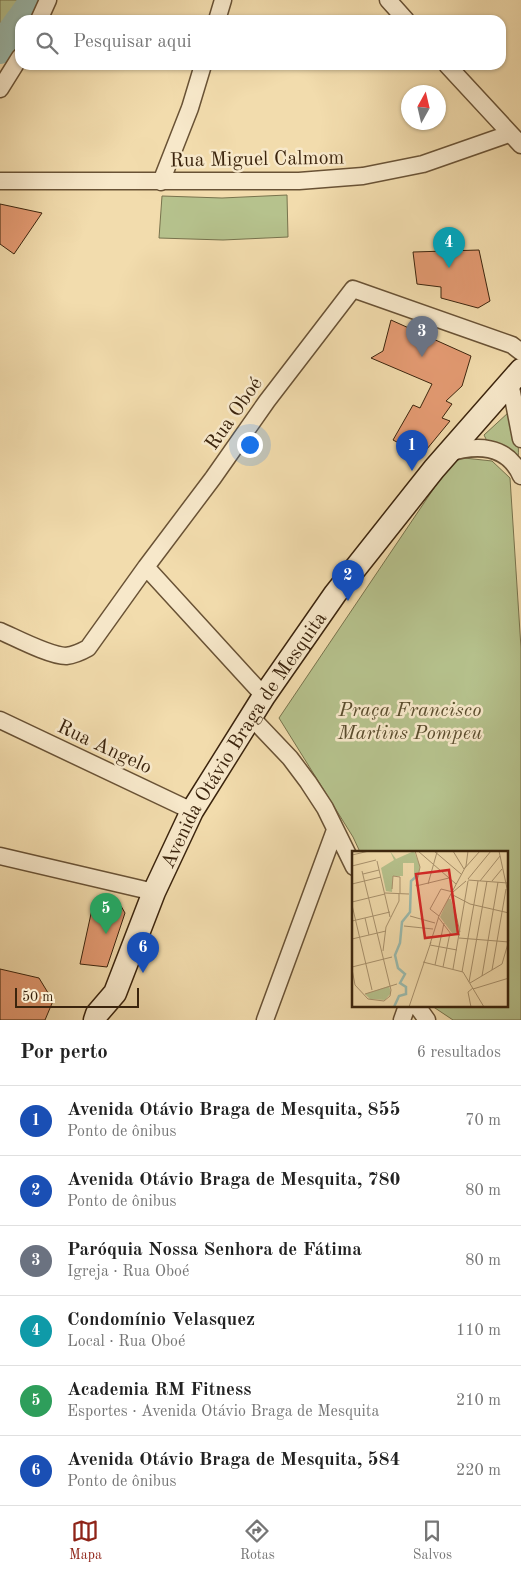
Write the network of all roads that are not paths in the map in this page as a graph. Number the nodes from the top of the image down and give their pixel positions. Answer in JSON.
{"nodes":[{"id":1,"x":48,"y":0,"type":"edge"},
{"id":2,"x":223,"y":0,"type":"edge"},
{"id":3,"x":388,"y":0,"type":"edge"},
{"id":4,"x":41,"y":15,"type":"edge"},
{"id":5,"x":218,"y":15,"type":"edge"},
{"id":6,"x":402,"y":15,"type":"edge"},
{"id":7,"x":15,"y":65,"type":"edge"},
{"id":8,"x":201,"y":70,"type":"edge"},
{"id":9,"x":451,"y":70,"type":"edge"},
{"id":10,"x":0,"y":89,"type":"edge"},
{"id":11,"x":509,"y":134,"type":"junction"},
{"id":12,"x":521,"y":145,"type":"edge"},
{"id":13,"x":0,"y":181,"type":"edge"},
{"id":14,"x":161,"y":182,"type":"junction"},
{"id":15,"x":521,"y":352,"type":"edge"},
{"id":16,"x":518,"y":381,"type":"edge"},
{"id":17,"x":521,"y":439,"type":"edge"},
{"id":18,"x":446,"y":454,"type":"junction"},
{"id":19,"x":521,"y":476,"type":"edge"},
{"id":20,"x":146,"y":567,"type":"junction"},
{"id":21,"x":0,"y":631,"type":"edge"},
{"id":22,"x":264,"y":696,"type":"junction"},
{"id":23,"x":251,"y":717,"type":"junction"},
{"id":24,"x":0,"y":720,"type":"edge"},
{"id":25,"x":192,"y":811,"type":"junction"},
{"id":26,"x":335,"y":830,"type":"junction"},
{"id":27,"x":0,"y":856,"type":"edge"},
{"id":28,"x":352,"y":863,"type":"edge"},
{"id":29,"x":154,"y":892,"type":"junction"},
{"id":30,"x":116,"y":993,"type":"junction"},
{"id":31,"x":406,"y":1008,"type":"edge"},
{"id":32,"x":418,"y":1008,"type":"edge"},
{"id":33,"x":95,"y":1020,"type":"edge"},
{"id":34,"x":116,"y":1020,"type":"edge"},
{"id":35,"x":265,"y":1020,"type":"edge"},
{"id":36,"x":402,"y":1020,"type":"edge"},
{"id":37,"x":427,"y":1020,"type":"edge"}],
"edges":[{"from":1,"to":4,"type":"street"},
{"from":2,"to":5,"type":"street"},
{"from":3,"to":6,"type":"street"},
{"from":7,"to":10,"type":"street"},
{"from":8,"to":14,"type":"street"},
{"from":9,"to":11,"type":"street"},
{"from":11,"to":12,"type":"street"},
{"from":11,"to":14,"type":"street","name":"Rua Miguel Calmom"},
{"from":13,"to":14,"type":"street","name":"Rua Miguel Calmom"},
{"from":15,"to":20,"type":"street","name":"Rua Oboé"},
{"from":16,"to":17,"type":"street"},
{"from":16,"to":18,"type":"main road","name":"Avenida Otávio Braga de Mesquita"},
{"from":18,"to":19,"type":"street"},
{"from":18,"to":22,"type":"main road","name":"Avenida Otávio Braga de Mesquita"},
{"from":20,"to":21,"type":"street"},
{"from":20,"to":22,"type":"street"},
{"from":22,"to":23,"type":"main road","name":"Avenida Otávio Braga de Mesquita"},
{"from":23,"to":25,"type":"main road","name":"Avenida Otávio Braga de Mesquita"},
{"from":23,"to":26,"type":"street"},
{"from":24,"to":25,"type":"street","name":"Rua Angelo"},
{"from":25,"to":29,"type":"main road","name":"Avenida Otávio Braga de Mesquita"},
{"from":26,"to":28,"type":"street"},
{"from":26,"to":35,"type":"street"},
{"from":27,"to":29,"type":"street"},
{"from":29,"to":30,"type":"main road","name":"Avenida Otávio Braga de Mesquita"},
{"from":30,"to":33,"type":"main road","name":"Avenida Otávio Braga de Mesquita"},
{"from":30,"to":34,"type":"main road","name":"Avenida Otávio Braga de Mesquita"},
{"from":31,"to":36,"type":"street"},
{"from":32,"to":37,"type":"street"}]}
